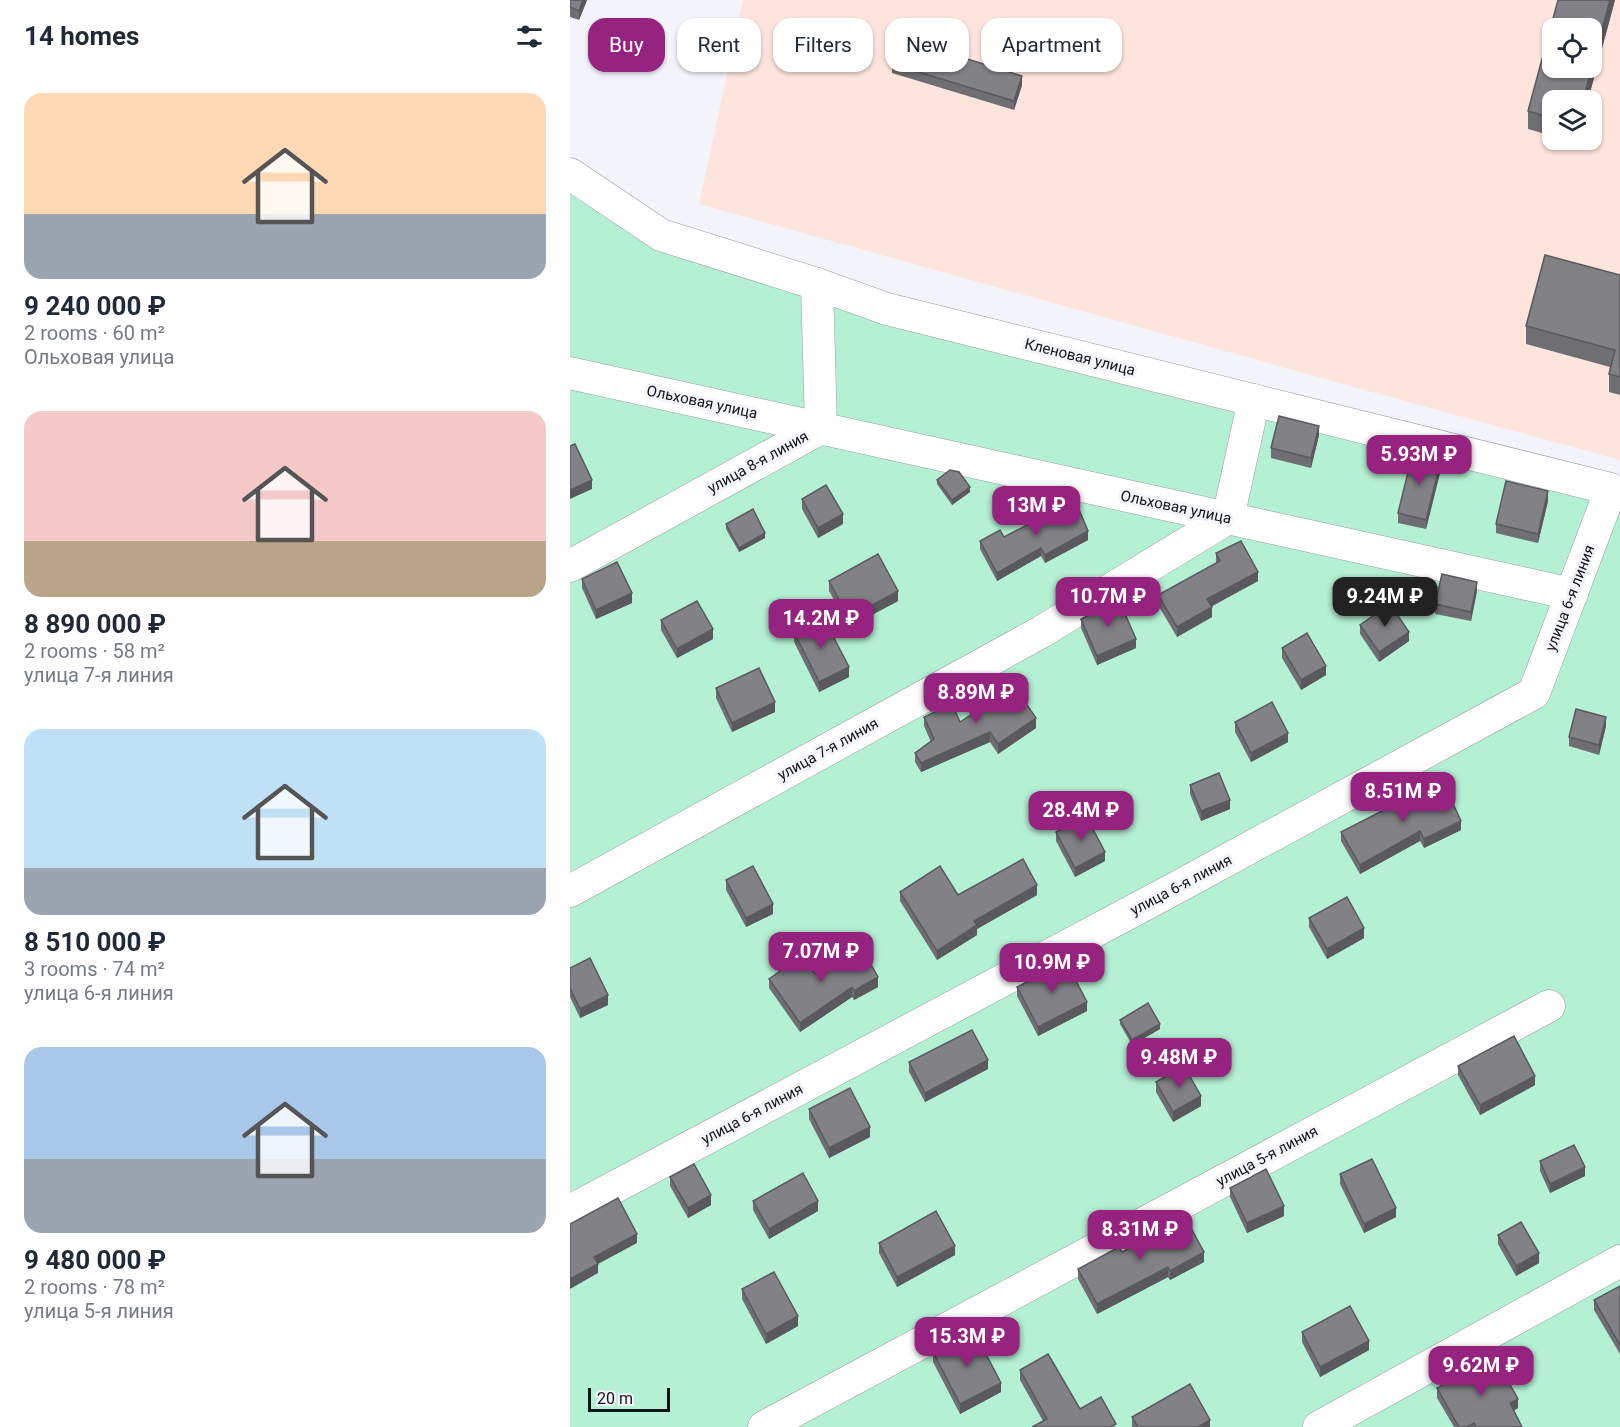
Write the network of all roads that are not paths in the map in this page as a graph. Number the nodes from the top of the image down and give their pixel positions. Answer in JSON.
{"nodes":[{"id":1,"x":570,"y":174,"type":"edge"},
{"id":2,"x":817,"y":284,"type":"junction"},
{"id":3,"x":570,"y":373,"type":"edge"},
{"id":4,"x":1254,"y":400,"type":"junction"},
{"id":5,"x":821,"y":428,"type":"junction"},
{"id":6,"x":1611,"y":489,"type":"joint"},
{"id":7,"x":1228,"y":518,"type":"junction"},
{"id":8,"x":570,"y":566,"type":"edge"},
{"id":9,"x":1572,"y":594,"type":"junction"},
{"id":10,"x":570,"y":891,"type":"edge"},
{"id":11,"x":1549,"y":1006,"type":"dead end"},
{"id":12,"x":570,"y":1211,"type":"edge"},
{"id":13,"x":1620,"y":1261,"type":"edge"},
{"id":14,"x":764,"y":1427,"type":"edge"},
{"id":15,"x":1319,"y":1427,"type":"edge"}],
"edges":[{"from":1,"to":2,"type":"street","name":"Кленовая улица"},
{"from":2,"to":4,"type":"street","name":"Кленовая улица"},
{"from":2,"to":5,"type":"street","name":"улица 8-я линия"},
{"from":3,"to":5,"type":"street","name":"Ольховая улица"},
{"from":4,"to":6,"type":"street","name":"Кленовая улица"},
{"from":4,"to":7,"type":"street"},
{"from":5,"to":7,"type":"street","name":"Ольховая улица"},
{"from":5,"to":8,"type":"street","name":"улица 8-я линия"},
{"from":6,"to":9,"type":"street","name":"улица 6-я линия"},
{"from":7,"to":9,"type":"street","name":"Ольховая улица"},
{"from":7,"to":10,"type":"street","name":"улица 7-я линия"},
{"from":9,"to":12,"type":"street","name":"улица 6-я линия"},
{"from":11,"to":14,"type":"street","name":"улица 5-я линия"},
{"from":13,"to":15,"type":"street"}]}
